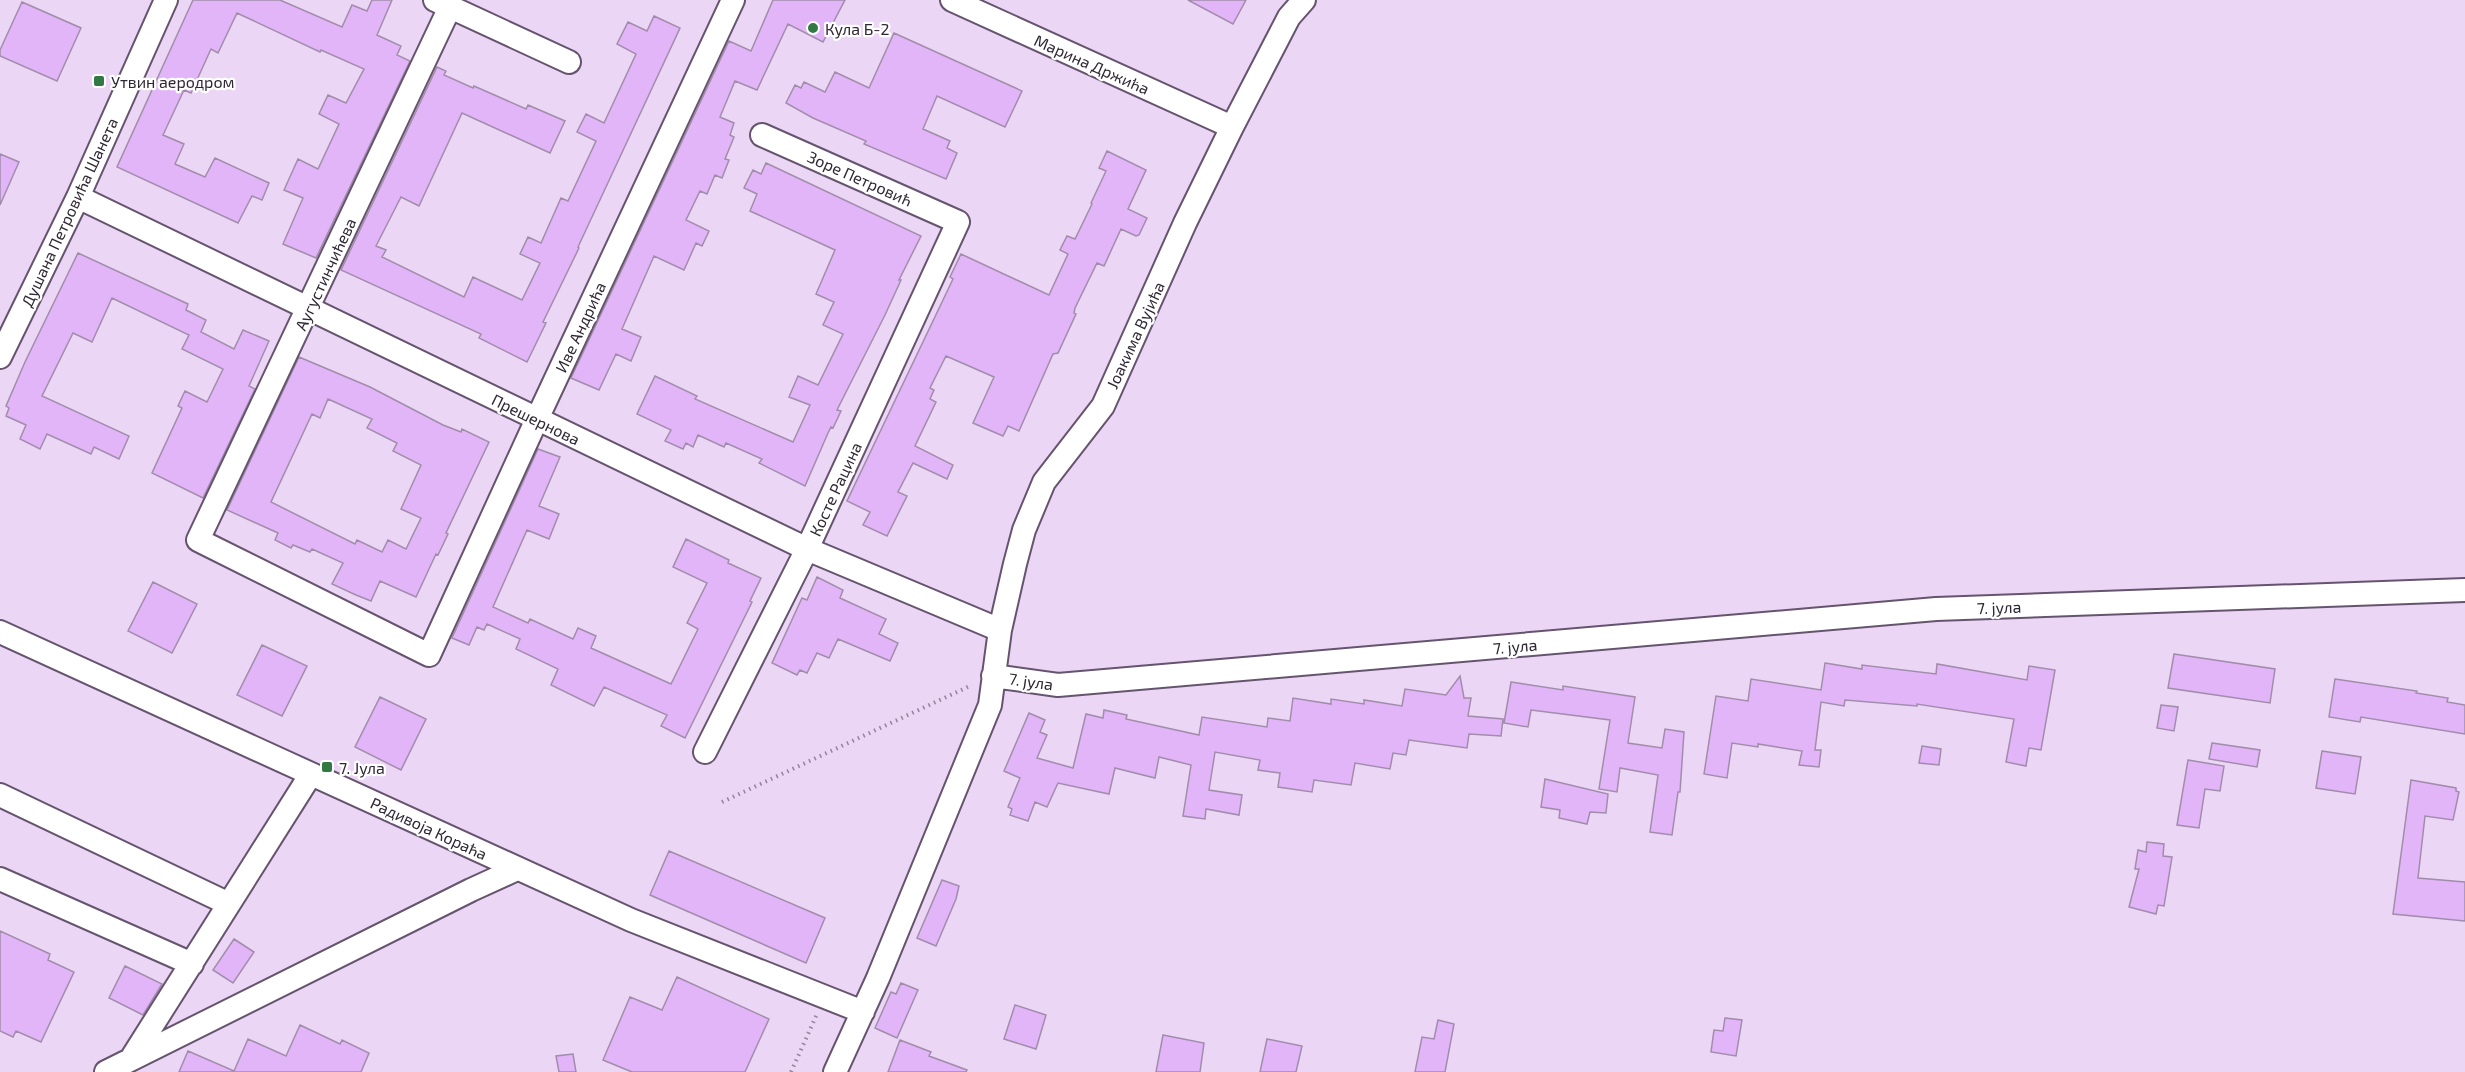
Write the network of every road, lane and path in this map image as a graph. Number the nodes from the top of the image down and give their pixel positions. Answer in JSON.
{"nodes":[{"id":1,"x":166,"y":0,"type":"edge"},
{"id":2,"x":733,"y":0,"type":"edge"},
{"id":3,"x":952,"y":0,"type":"edge"},
{"id":4,"x":1304,"y":0,"type":"edge"},
{"id":5,"x":443,"y":4,"type":"edge"},
{"id":6,"x":569,"y":62,"type":"dead end"},
{"id":7,"x":1232,"y":127,"type":"junction"},
{"id":8,"x":762,"y":135,"type":"dead end"},
{"id":9,"x":78,"y":197,"type":"junction"},
{"id":10,"x":958,"y":222,"type":"joint"},
{"id":11,"x":309,"y":308,"type":"junction"},
{"id":12,"x":0,"y":357,"type":"edge"},
{"id":13,"x":537,"y":419,"type":"junction"},
{"id":14,"x":807,"y":549,"type":"junction"},
{"id":15,"x":2465,"y":590,"type":"edge"},
{"id":16,"x":999,"y":630,"type":"junction"},
{"id":17,"x":0,"y":632,"type":"edge"},
{"id":18,"x":429,"y":655,"type":"joint"},
{"id":19,"x":993,"y":676,"type":"junction"},
{"id":20,"x":705,"y":752,"type":"dead end"},
{"id":21,"x":311,"y":774,"type":"junction"},
{"id":22,"x":0,"y":795,"type":"edge"},
{"id":23,"x":722,"y":802,"type":"dead end"},
{"id":24,"x":517,"y":869,"type":"junction"},
{"id":25,"x":0,"y":879,"type":"edge"},
{"id":26,"x":230,"y":904,"type":"junction"},
{"id":27,"x":192,"y":964,"type":"junction"},
{"id":28,"x":825,"y":997,"type":"junction"},
{"id":29,"x":863,"y":1012,"type":"junction"},
{"id":30,"x":127,"y":1066,"type":"edge"},
{"id":31,"x":106,"y":1072,"type":"edge"},
{"id":32,"x":791,"y":1072,"type":"edge"},
{"id":33,"x":835,"y":1072,"type":"edge"}],
"edges":[{"from":1,"to":9,"type":"street","name":"Душана Петровића Шанета"},
{"from":2,"to":13,"type":"street","name":"Иве Андрића"},
{"from":3,"to":7,"type":"street","name":"Марина Држића"},
{"from":4,"to":7,"type":"street","name":"Јоакима Вујића"},
{"from":5,"to":6,"type":"street"},
{"from":5,"to":11,"type":"street","name":"Аугустинчићева"},
{"from":7,"to":16,"type":"street","name":"Јоакима Вујића"},
{"from":8,"to":10,"type":"street","name":"Зоре Петровић"},
{"from":9,"to":11,"type":"street","name":"Прешернова"},
{"from":9,"to":12,"type":"street","name":"Душана Петровића Шанета"},
{"from":10,"to":14,"type":"street","name":"Косте Рацина"},
{"from":11,"to":13,"type":"street","name":"Прешернова"},
{"from":11,"to":18,"type":"street","name":"Аугустинчићева"},
{"from":13,"to":14,"type":"street","name":"Прешернова"},
{"from":13,"to":18,"type":"street","name":"Иве Андрића"},
{"from":14,"to":16,"type":"street","name":"Прешернова"},
{"from":14,"to":20,"type":"street","name":"Косте Рацина"},
{"from":15,"to":19,"type":"street","name":"7. јула"},
{"from":16,"to":19,"type":"street","name":"Јоакима Вујића"},
{"from":17,"to":21,"type":"street","name":"Радивоја Кораћа"},
{"from":19,"to":23,"type":"path"},
{"from":19,"to":29,"type":"street","name":"7. јула"},
{"from":21,"to":24,"type":"street","name":"Радивоја Кораћа"},
{"from":21,"to":26,"type":"street"},
{"from":22,"to":26,"type":"street"},
{"from":24,"to":28,"type":"street","name":"Радивоја Кораћа"},
{"from":24,"to":30,"type":"street"},
{"from":25,"to":27,"type":"street"},
{"from":26,"to":27,"type":"street"},
{"from":27,"to":30,"type":"street"},
{"from":28,"to":29,"type":"street","name":"Радивоја Кораћа"},
{"from":28,"to":32,"type":"path"},
{"from":29,"to":33,"type":"street","name":"7. јула"},
{"from":30,"to":31,"type":"street"}]}
